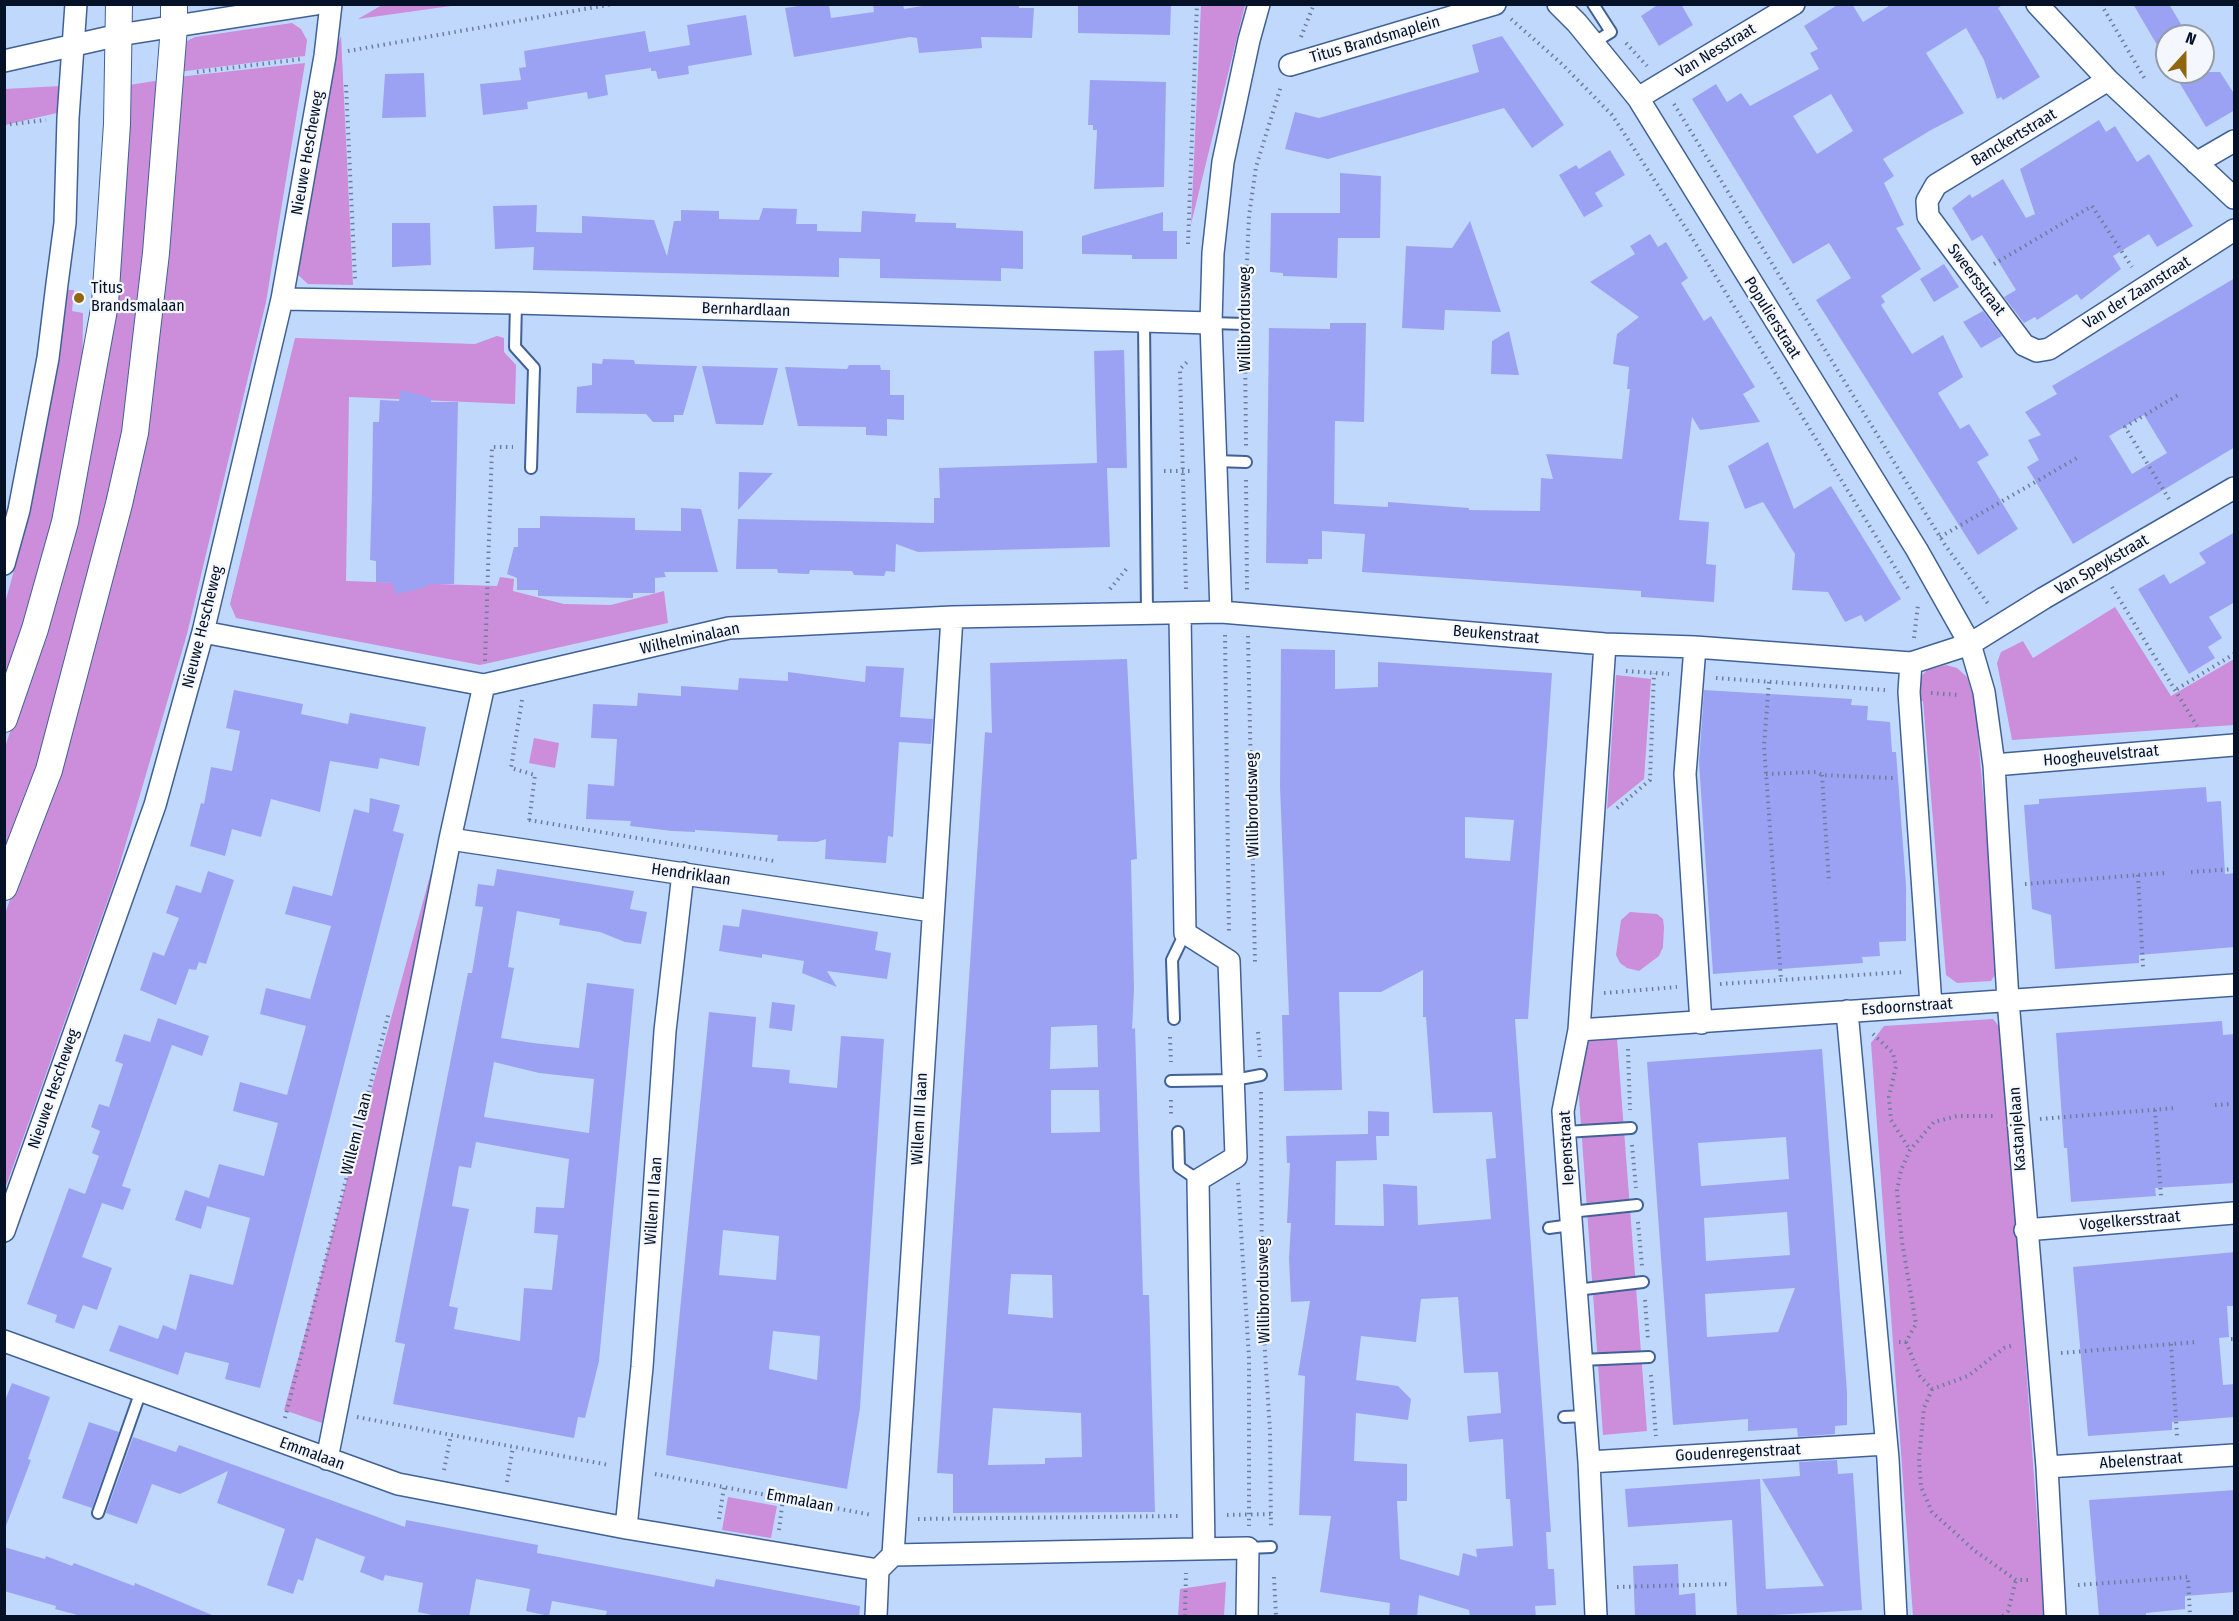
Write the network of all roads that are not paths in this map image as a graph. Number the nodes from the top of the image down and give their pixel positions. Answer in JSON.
{"nodes":[{"id":1,"x":76,"y":4,"type":"edge"},
{"id":2,"x":119,"y":4,"type":"edge"},
{"id":3,"x":316,"y":4,"type":"edge"},
{"id":4,"x":331,"y":4,"type":"edge"},
{"id":5,"x":1259,"y":4,"type":"edge"},
{"id":6,"x":1558,"y":4,"type":"edge"},
{"id":7,"x":1593,"y":4,"type":"edge"},
{"id":8,"x":1794,"y":4,"type":"edge"},
{"id":9,"x":1495,"y":5,"type":"edge"},
{"id":10,"x":2050,"y":8,"type":"edge"},
{"id":11,"x":174,"y":16,"type":"edge"},
{"id":12,"x":119,"y":35,"type":"junction"},
{"id":13,"x":1602,"y":37,"type":"junction"},
{"id":14,"x":74,"y":44,"type":"junction"},
{"id":15,"x":4,"y":61,"type":"edge"},
{"id":16,"x":1290,"y":65,"type":"road end"},
{"id":17,"x":2108,"y":80,"type":"junction"},
{"id":18,"x":1638,"y":98,"type":"junction"},
{"id":19,"x":2235,"y":141,"type":"edge"},
{"id":20,"x":2196,"y":163,"type":"junction"},
{"id":21,"x":2235,"y":198,"type":"edge"},
{"id":22,"x":1927,"y":201,"type":"joint"},
{"id":23,"x":2235,"y":230,"type":"edge"},
{"id":24,"x":282,"y":299,"type":"junction"},
{"id":25,"x":516,"y":303,"type":"junction"},
{"id":26,"x":1144,"y":322,"type":"junction"},
{"id":27,"x":1211,"y":323,"type":"junction"},
{"id":28,"x":1245,"y":324,"type":"road end"},
{"id":29,"x":2037,"y":351,"type":"joint"},
{"id":30,"x":1246,"y":462,"type":"road end"},
{"id":31,"x":1216,"y":466,"type":"junction"},
{"id":32,"x":531,"y":468,"type":"dead end"},
{"id":33,"x":2235,"y":488,"type":"edge"},
{"id":34,"x":4,"y":564,"type":"edge"},
{"id":35,"x":1221,"y":612,"type":"junction"},
{"id":36,"x":1147,"y":613,"type":"junction"},
{"id":37,"x":1183,"y":613,"type":"junction"},
{"id":38,"x":952,"y":617,"type":"junction"},
{"id":39,"x":203,"y":632,"type":"junction"},
{"id":40,"x":1605,"y":644,"type":"junction"},
{"id":41,"x":1970,"y":644,"type":"junction"},
{"id":42,"x":1695,"y":647,"type":"junction"},
{"id":43,"x":1911,"y":663,"type":"junction"},
{"id":44,"x":484,"y":685,"type":"junction"},
{"id":45,"x":4,"y":719,"type":"edge"},
{"id":46,"x":2235,"y":745,"type":"edge"},
{"id":47,"x":1994,"y":765,"type":"junction"},
{"id":48,"x":450,"y":839,"type":"junction"},
{"id":49,"x":683,"y":873,"type":"junction"},
{"id":50,"x":4,"y":887,"type":"edge"},
{"id":51,"x":932,"y":910,"type":"junction"},
{"id":52,"x":1185,"y":933,"type":"junction"},
{"id":53,"x":2235,"y":985,"type":"edge"},
{"id":54,"x":2008,"y":1000,"type":"junction"},
{"id":55,"x":1931,"y":1005,"type":"junction"},
{"id":56,"x":1847,"y":1011,"type":"junction"},
{"id":57,"x":1174,"y":1019,"type":"dead end"},
{"id":58,"x":1701,"y":1023,"type":"junction"},
{"id":59,"x":1579,"y":1030,"type":"junction"},
{"id":60,"x":1261,"y":1075,"type":"road end"},
{"id":61,"x":1234,"y":1080,"type":"junction"},
{"id":62,"x":1171,"y":1081,"type":"dead end"},
{"id":63,"x":1631,"y":1128,"type":"road end"},
{"id":64,"x":1178,"y":1132,"type":"dead end"},
{"id":65,"x":1565,"y":1132,"type":"junction"},
{"id":66,"x":1198,"y":1180,"type":"junction"},
{"id":67,"x":1637,"y":1205,"type":"road end"},
{"id":68,"x":2235,"y":1213,"type":"edge"},
{"id":69,"x":1571,"y":1219,"type":"junction"},
{"id":70,"x":1550,"y":1228,"type":"dead end"},
{"id":71,"x":2025,"y":1230,"type":"junction"},
{"id":72,"x":4,"y":1231,"type":"edge"},
{"id":73,"x":1643,"y":1282,"type":"road end"},
{"id":74,"x":1576,"y":1290,"type":"junction"},
{"id":75,"x":4,"y":1341,"type":"edge"},
{"id":76,"x":1649,"y":1357,"type":"road end"},
{"id":77,"x":1581,"y":1360,"type":"junction"},
{"id":78,"x":141,"y":1391,"type":"junction"},
{"id":79,"x":1585,"y":1416,"type":"junction"},
{"id":80,"x":1564,"y":1417,"type":"dead end"},
{"id":81,"x":1887,"y":1444,"type":"junction"},
{"id":82,"x":2235,"y":1455,"type":"edge"},
{"id":83,"x":327,"y":1459,"type":"junction"},
{"id":84,"x":1589,"y":1462,"type":"junction"},
{"id":85,"x":2047,"y":1467,"type":"junction"},
{"id":86,"x":98,"y":1513,"type":"dead end"},
{"id":87,"x":626,"y":1528,"type":"junction"},
{"id":88,"x":1271,"y":1547,"type":"road end"},
{"id":89,"x":1248,"y":1548,"type":"junction"},
{"id":90,"x":1195,"y":1549,"type":"junction"},
{"id":91,"x":886,"y":1563,"type":"junction"},
{"id":92,"x":876,"y":1617,"type":"edge"},
{"id":93,"x":1246,"y":1617,"type":"edge"},
{"id":94,"x":1596,"y":1617,"type":"edge"},
{"id":95,"x":1896,"y":1617,"type":"edge"},
{"id":96,"x":2055,"y":1617,"type":"edge"}],
"edges":[{"from":1,"to":14,"type":"street"},
{"from":2,"to":12,"type":"street"},
{"from":3,"to":11,"type":"street"},
{"from":4,"to":24,"type":"street","name":"Nieuwe Hescheweg"},
{"from":5,"to":27,"type":"street","name":"Willibrordusweg"},
{"from":6,"to":13,"type":"street","name":"Populierstraat"},
{"from":7,"to":13,"type":"lane"},
{"from":8,"to":18,"type":"street","name":"Van Nesstraat"},
{"from":9,"to":16,"type":"street","name":"Titus Brandsmaplein"},
{"from":10,"to":17,"type":"street"},
{"from":11,"to":12,"type":"street"},
{"from":11,"to":50,"type":"street"},
{"from":12,"to":14,"type":"street"},
{"from":12,"to":45,"type":"street"},
{"from":13,"to":18,"type":"street","name":"Populierstraat"},
{"from":14,"to":15,"type":"street"},
{"from":14,"to":34,"type":"street"},
{"from":17,"to":20,"type":"street"},
{"from":17,"to":22,"type":"street","name":"Banckertstraat"},
{"from":18,"to":41,"type":"street","name":"Populierstraat"},
{"from":19,"to":20,"type":"street"},
{"from":20,"to":21,"type":"street"},
{"from":22,"to":29,"type":"street","name":"Sweersstraat"},
{"from":23,"to":29,"type":"street","name":"Van der Zaanstraat"},
{"from":24,"to":25,"type":"street","name":"Bernhardlaan"},
{"from":24,"to":39,"type":"street","name":"Nieuwe Hescheweg"},
{"from":25,"to":26,"type":"street","name":"Bernhardlaan"},
{"from":25,"to":32,"type":"lane"},
{"from":26,"to":27,"type":"street","name":"Bernhardlaan"},
{"from":26,"to":36,"type":"lane"},
{"from":27,"to":28,"type":"lane"},
{"from":27,"to":31,"type":"street","name":"Willibrordusweg"},
{"from":30,"to":31,"type":"lane"},
{"from":31,"to":35,"type":"street","name":"Willibrordusweg"},
{"from":33,"to":41,"type":"street","name":"Van Speykstraat"},
{"from":35,"to":37,"type":"street","name":"Wilhelminalaan"},
{"from":35,"to":40,"type":"street","name":"Beukenstraat"},
{"from":36,"to":37,"type":"street","name":"Wilhelminalaan"},
{"from":36,"to":38,"type":"street","name":"Wilhelminalaan"},
{"from":37,"to":52,"type":"street"},
{"from":38,"to":44,"type":"street","name":"Wilhelminalaan"},
{"from":38,"to":51,"type":"street","name":"Willem III laan"},
{"from":39,"to":44,"type":"street","name":"Wilhelminalaan"},
{"from":39,"to":72,"type":"street","name":"Nieuwe Hescheweg"},
{"from":40,"to":42,"type":"street","name":"Beukenstraat"},
{"from":40,"to":59,"type":"street","name":"Iepenstraat"},
{"from":41,"to":43,"type":"street","name":"Beukenstraat"},
{"from":41,"to":47,"type":"street","name":"Kastanjelaan"},
{"from":42,"to":43,"type":"street","name":"Beukenstraat"},
{"from":42,"to":58,"type":"street"},
{"from":43,"to":55,"type":"street"},
{"from":44,"to":48,"type":"street","name":"Willem I laan"},
{"from":46,"to":47,"type":"street","name":"Hoogheuvelstraat"},
{"from":47,"to":54,"type":"street","name":"Kastanjelaan"},
{"from":48,"to":49,"type":"street","name":"Hendriklaan"},
{"from":48,"to":83,"type":"street","name":"Willem I laan"},
{"from":49,"to":51,"type":"street","name":"Hendriklaan"},
{"from":49,"to":87,"type":"street","name":"Willem II laan"},
{"from":51,"to":91,"type":"street","name":"Willem III laan"},
{"from":52,"to":57,"type":"lane"},
{"from":52,"to":61,"type":"street"},
{"from":53,"to":54,"type":"street","name":"Esdoornstraat"},
{"from":54,"to":55,"type":"street","name":"Esdoornstraat"},
{"from":54,"to":71,"type":"street","name":"Kastanjelaan"},
{"from":55,"to":56,"type":"street","name":"Esdoornstraat"},
{"from":56,"to":58,"type":"street","name":"Esdoornstraat"},
{"from":56,"to":81,"type":"street"},
{"from":58,"to":59,"type":"street","name":"Esdoornstraat"},
{"from":59,"to":65,"type":"street","name":"Iepenstraat"},
{"from":60,"to":61,"type":"lane"},
{"from":61,"to":62,"type":"lane"},
{"from":61,"to":66,"type":"street"},
{"from":63,"to":65,"type":"lane"},
{"from":64,"to":66,"type":"lane"},
{"from":65,"to":69,"type":"street","name":"Iepenstraat"},
{"from":66,"to":90,"type":"street"},
{"from":67,"to":69,"type":"lane"},
{"from":68,"to":71,"type":"street","name":"Vogelkersstraat"},
{"from":69,"to":70,"type":"lane"},
{"from":69,"to":74,"type":"street","name":"Iepenstraat"},
{"from":71,"to":85,"type":"street","name":"Kastanjelaan"},
{"from":73,"to":74,"type":"lane"},
{"from":74,"to":77,"type":"street","name":"Iepenstraat"},
{"from":75,"to":78,"type":"street","name":"Emmalaan"},
{"from":76,"to":77,"type":"lane"},
{"from":77,"to":79,"type":"street","name":"Iepenstraat"},
{"from":78,"to":83,"type":"street","name":"Emmalaan"},
{"from":78,"to":86,"type":"lane"},
{"from":79,"to":80,"type":"lane"},
{"from":79,"to":84,"type":"street","name":"Iepenstraat"},
{"from":81,"to":84,"type":"street","name":"Goudenregenstraat"},
{"from":81,"to":95,"type":"street"},
{"from":82,"to":85,"type":"street","name":"Abelenstraat"},
{"from":83,"to":87,"type":"street","name":"Emmalaan"},
{"from":84,"to":94,"type":"street","name":"Iepenstraat"},
{"from":85,"to":96,"type":"street","name":"Kastanjelaan"},
{"from":87,"to":91,"type":"street","name":"Emmalaan"},
{"from":88,"to":89,"type":"lane"},
{"from":89,"to":90,"type":"street","name":"Emmalaan"},
{"from":89,"to":93,"type":"street"},
{"from":90,"to":91,"type":"street","name":"Emmalaan"},
{"from":91,"to":92,"type":"street","name":"Willem III laan"}]}
